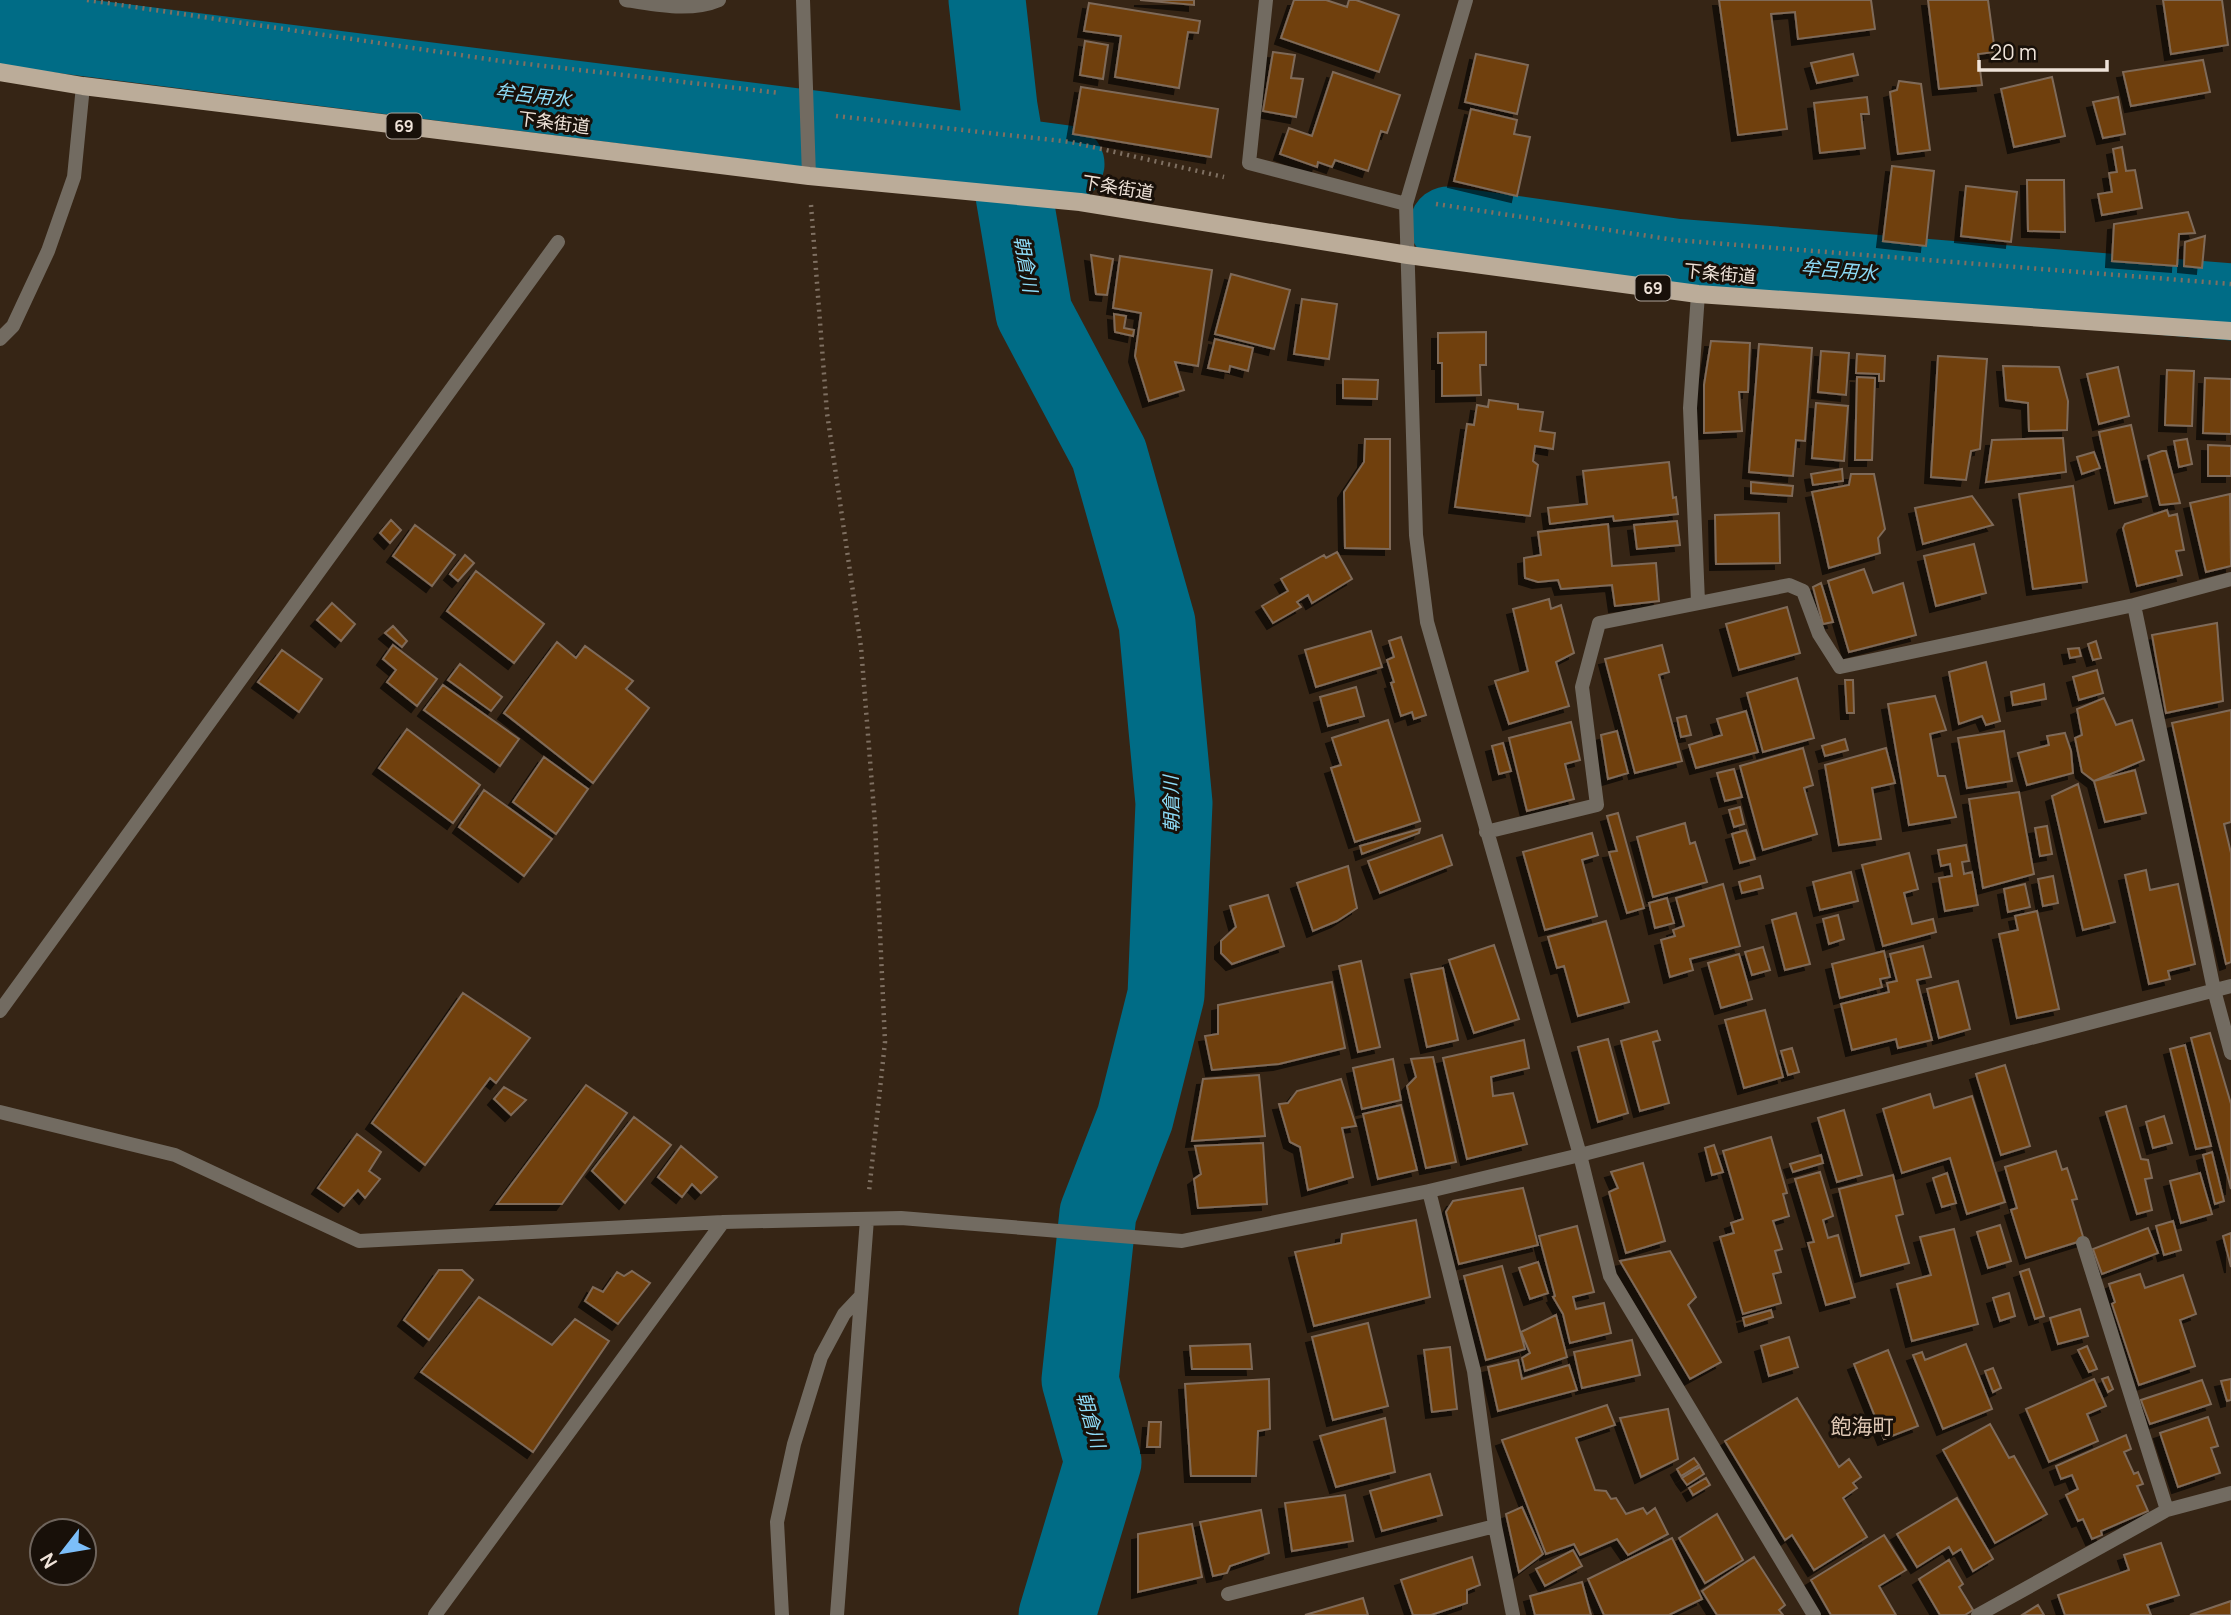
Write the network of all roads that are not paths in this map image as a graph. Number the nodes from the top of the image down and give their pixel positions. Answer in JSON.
{"nodes":[{"id":1,"x":626,"y":0,"type":"edge"},
{"id":2,"x":719,"y":0,"type":"edge"},
{"id":3,"x":803,"y":0,"type":"edge"},
{"id":4,"x":1266,"y":0,"type":"edge"},
{"id":5,"x":1466,"y":0,"type":"edge"},
{"id":6,"x":0,"y":72,"type":"edge"},
{"id":7,"x":83,"y":86,"type":"junction"},
{"id":8,"x":809,"y":174,"type":"junction"},
{"id":9,"x":1406,"y":204,"type":"junction"},
{"id":10,"x":558,"y":242,"type":"dead end"},
{"id":11,"x":1408,"y":255,"type":"junction"},
{"id":12,"x":1698,"y":294,"type":"junction"},
{"id":13,"x":2231,"y":331,"type":"edge"},
{"id":14,"x":0,"y":339,"type":"edge"},
{"id":15,"x":2231,"y":579,"type":"edge"},
{"id":16,"x":1698,"y":602,"type":"junction"},
{"id":17,"x":2134,"y":605,"type":"junction"},
{"id":18,"x":1486,"y":832,"type":"junction"},
{"id":19,"x":2231,"y":986,"type":"edge"},
{"id":20,"x":2214,"y":990,"type":"junction"},
{"id":21,"x":0,"y":1011,"type":"edge"},
{"id":22,"x":2231,"y":1052,"type":"edge"},
{"id":23,"x":0,"y":1112,"type":"edge"},
{"id":24,"x":1580,"y":1155,"type":"junction"},
{"id":25,"x":1429,"y":1191,"type":"junction"},
{"id":26,"x":867,"y":1219,"type":"junction"},
{"id":27,"x":723,"y":1222,"type":"junction"},
{"id":28,"x":2083,"y":1243,"type":"dead end"},
{"id":29,"x":860,"y":1297,"type":"junction"},
{"id":30,"x":2231,"y":1493,"type":"edge"},
{"id":31,"x":2168,"y":1510,"type":"junction"},
{"id":32,"x":1495,"y":1526,"type":"junction"},
{"id":33,"x":1228,"y":1594,"type":"dead end"},
{"id":34,"x":435,"y":1615,"type":"edge"},
{"id":35,"x":782,"y":1615,"type":"edge"},
{"id":36,"x":837,"y":1615,"type":"edge"},
{"id":37,"x":1513,"y":1615,"type":"edge"},
{"id":38,"x":1814,"y":1615,"type":"edge"},
{"id":39,"x":1978,"y":1615,"type":"edge"}],
"edges":[{"from":1,"to":2,"type":"street"},
{"from":3,"to":8,"type":"street"},
{"from":4,"to":9,"type":"street"},
{"from":5,"to":9,"type":"street"},
{"from":6,"to":7,"type":"main road","name":"下条街道","number":"69"},
{"from":7,"to":8,"type":"main road","name":"下条街道","number":"69"},
{"from":7,"to":14,"type":"street"},
{"from":8,"to":11,"type":"main road","name":"下条街道","number":"69"},
{"from":9,"to":11,"type":"street"},
{"from":10,"to":21,"type":"street"},
{"from":11,"to":12,"type":"main road","name":"下条街道","number":"69"},
{"from":11,"to":18,"type":"street"},
{"from":12,"to":13,"type":"main road","name":"下条街道","number":"69"},
{"from":12,"to":16,"type":"street"},
{"from":15,"to":17,"type":"street"},
{"from":16,"to":17,"type":"street"},
{"from":16,"to":18,"type":"street"},
{"from":17,"to":20,"type":"street"},
{"from":18,"to":24,"type":"street"},
{"from":19,"to":20,"type":"street"},
{"from":20,"to":22,"type":"street"},
{"from":20,"to":24,"type":"street"},
{"from":23,"to":27,"type":"street"},
{"from":24,"to":25,"type":"street"},
{"from":24,"to":38,"type":"street"},
{"from":25,"to":26,"type":"street"},
{"from":25,"to":32,"type":"street"},
{"from":26,"to":27,"type":"street"},
{"from":26,"to":29,"type":"street"},
{"from":27,"to":34,"type":"street"},
{"from":28,"to":31,"type":"street"},
{"from":29,"to":35,"type":"street"},
{"from":29,"to":36,"type":"street"},
{"from":30,"to":31,"type":"street"},
{"from":31,"to":39,"type":"street"},
{"from":32,"to":33,"type":"street"},
{"from":32,"to":37,"type":"street"}]}
